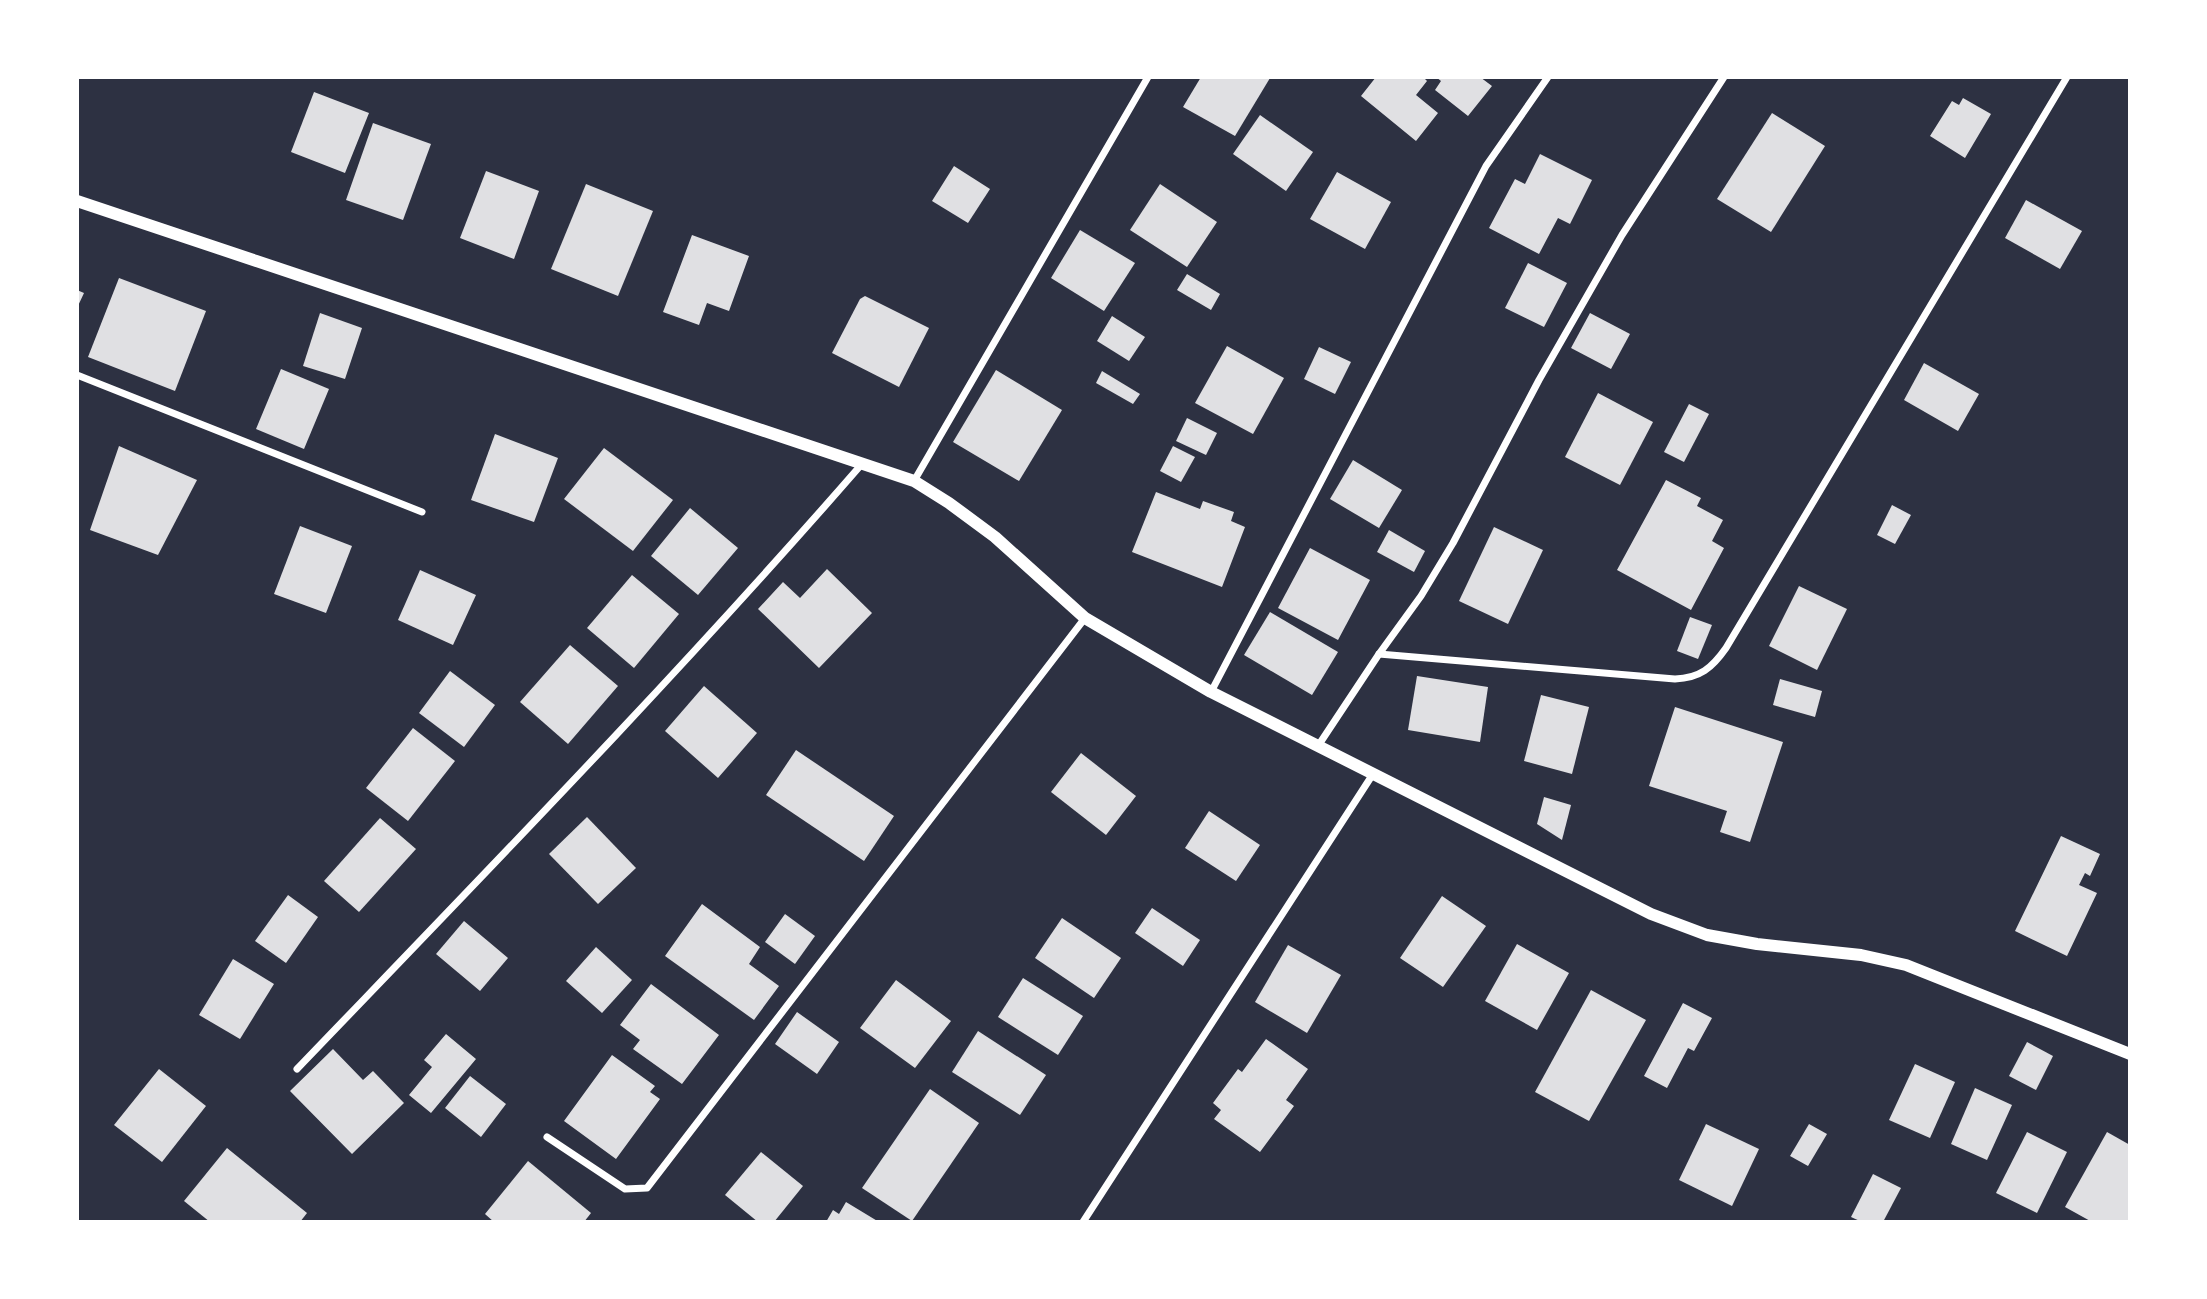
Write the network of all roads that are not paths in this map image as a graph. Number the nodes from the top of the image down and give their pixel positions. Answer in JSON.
{"nodes":[{"id":1,"x":1148,"y":77,"type":"edge"},
{"id":2,"x":1548,"y":77,"type":"edge"},
{"id":3,"x":1724,"y":77,"type":"edge"},
{"id":4,"x":2067,"y":77,"type":"edge"},
{"id":5,"x":77,"y":201,"type":"edge"},
{"id":6,"x":77,"y":374,"type":"edge"},
{"id":7,"x":861,"y":465,"type":"junction"},
{"id":8,"x":914,"y":481,"type":"junction"},
{"id":9,"x":422,"y":512,"type":"dead end"},
{"id":10,"x":1085,"y":618,"type":"junction"},
{"id":11,"x":1379,"y":654,"type":"junction"},
{"id":12,"x":1211,"y":692,"type":"junction"},
{"id":13,"x":1318,"y":746,"type":"junction"},
{"id":14,"x":1373,"y":774,"type":"junction"},
{"id":15,"x":2130,"y":1054,"type":"edge"},
{"id":16,"x":298,"y":1069,"type":"dead end"},
{"id":17,"x":547,"y":1137,"type":"dead end"},
{"id":18,"x":1083,"y":1222,"type":"edge"}],
"edges":[{"from":1,"to":8,"type":"street"},
{"from":2,"to":12,"type":"street"},
{"from":3,"to":11,"type":"street"},
{"from":4,"to":11,"type":"street"},
{"from":5,"to":7,"type":"street"},
{"from":6,"to":9,"type":"street"},
{"from":7,"to":8,"type":"street"},
{"from":7,"to":16,"type":"street"},
{"from":8,"to":10,"type":"street"},
{"from":10,"to":12,"type":"street"},
{"from":10,"to":17,"type":"street"},
{"from":11,"to":13,"type":"street"},
{"from":12,"to":13,"type":"street"},
{"from":13,"to":14,"type":"street"},
{"from":14,"to":15,"type":"street"},
{"from":14,"to":18,"type":"street"}]}
